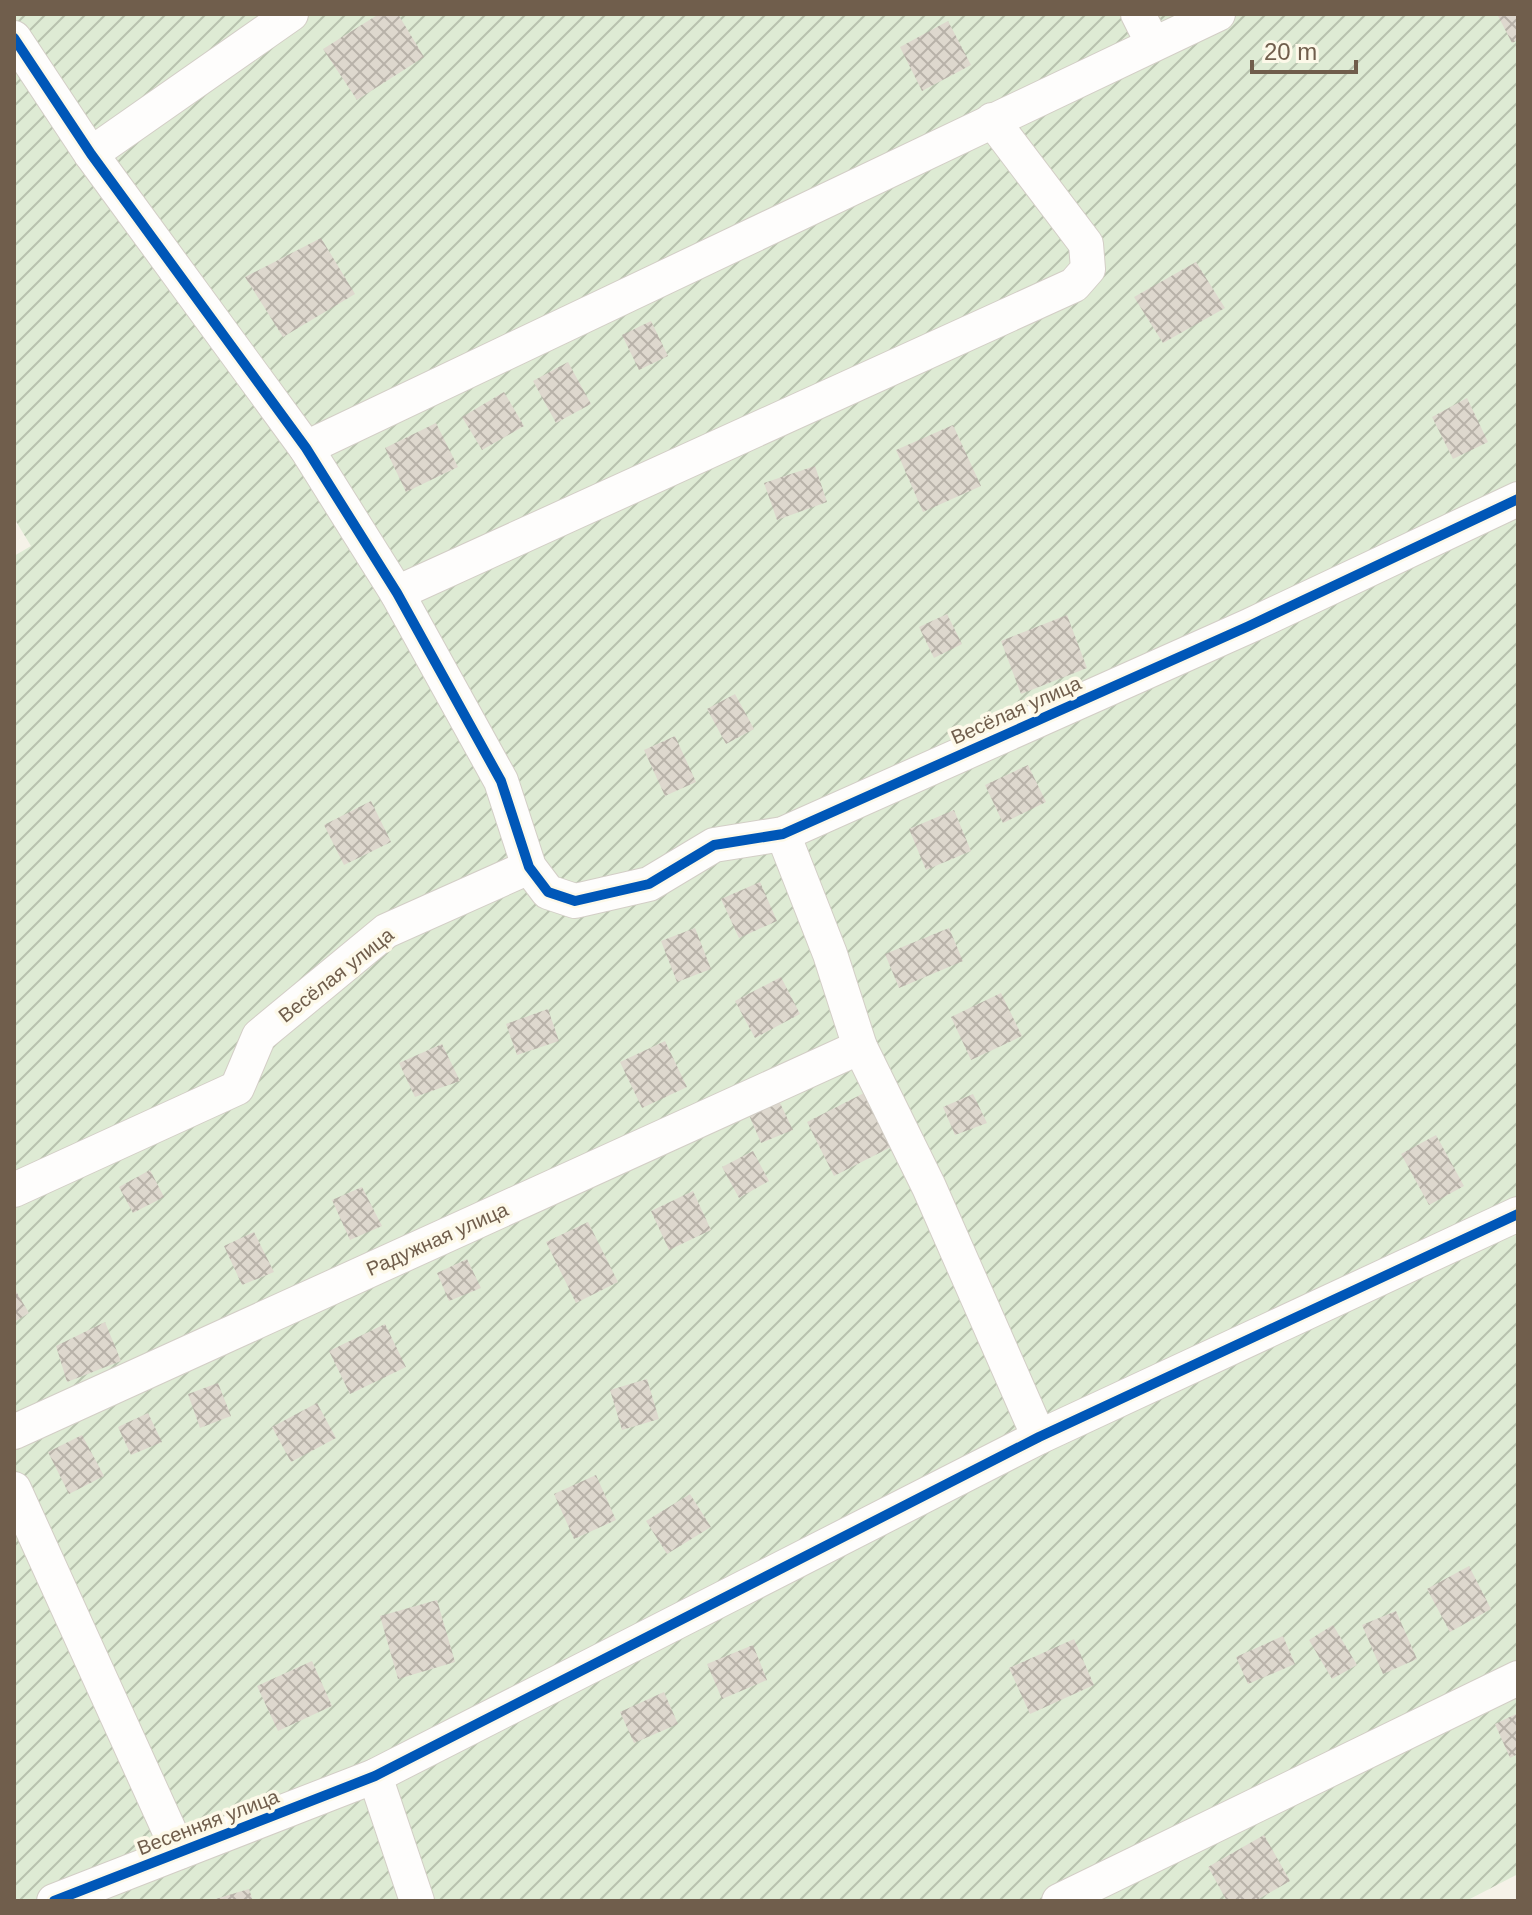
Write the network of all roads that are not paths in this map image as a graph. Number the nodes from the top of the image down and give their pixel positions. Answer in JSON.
{"nodes":[{"id":1,"x":291,"y":14,"type":"edge"},
{"id":2,"x":1138,"y":14,"type":"edge"},
{"id":3,"x":1218,"y":14,"type":"edge"},
{"id":4,"x":14,"y":38,"type":"edge"},
{"id":5,"x":1153,"y":44,"type":"junction"},
{"id":6,"x":992,"y":120,"type":"junction"},
{"id":7,"x":91,"y":154,"type":"junction"},
{"id":8,"x":306,"y":448,"type":"junction"},
{"id":9,"x":1518,"y":499,"type":"edge"},
{"id":10,"x":397,"y":593,"type":"junction"},
{"id":11,"x":783,"y":834,"type":"junction"},
{"id":12,"x":529,"y":867,"type":"junction"},
{"id":13,"x":860,"y":1047,"type":"junction"},
{"id":14,"x":14,"y":1190,"type":"edge"},
{"id":15,"x":1518,"y":1214,"type":"edge"},
{"id":16,"x":14,"y":1432,"type":"edge"},
{"id":17,"x":1039,"y":1437,"type":"junction"},
{"id":18,"x":14,"y":1489,"type":"edge"},
{"id":19,"x":1518,"y":1678,"type":"edge"},
{"id":20,"x":375,"y":1776,"type":"junction"},
{"id":21,"x":179,"y":1852,"type":"junction"},
{"id":22,"x":54,"y":1901,"type":"edge"},
{"id":23,"x":417,"y":1901,"type":"edge"},
{"id":24,"x":1059,"y":1901,"type":"edge"}],
"edges":[{"from":1,"to":7,"type":"street"},
{"from":2,"to":5,"type":"street"},
{"from":3,"to":5,"type":"street"},
{"from":4,"to":7,"type":"street"},
{"from":5,"to":6,"type":"street"},
{"from":6,"to":8,"type":"street"},
{"from":6,"to":10,"type":"street"},
{"from":7,"to":8,"type":"street"},
{"from":8,"to":10,"type":"street"},
{"from":9,"to":11,"type":"street","name":"Весёлая улица"},
{"from":10,"to":12,"type":"street"},
{"from":11,"to":12,"type":"street","name":"Весёлая улица"},
{"from":11,"to":13,"type":"street"},
{"from":12,"to":14,"type":"street","name":"Весёлая улица"},
{"from":13,"to":16,"type":"street","name":"Радужная улица"},
{"from":13,"to":17,"type":"street"},
{"from":15,"to":17,"type":"street","name":"Весенняя улица"},
{"from":17,"to":20,"type":"street","name":"Весенняя улица"},
{"from":18,"to":21,"type":"street"},
{"from":19,"to":24,"type":"street"},
{"from":20,"to":21,"type":"street","name":"Весенняя улица"},
{"from":20,"to":23,"type":"street"},
{"from":21,"to":22,"type":"street","name":"Весенняя улица"}]}
